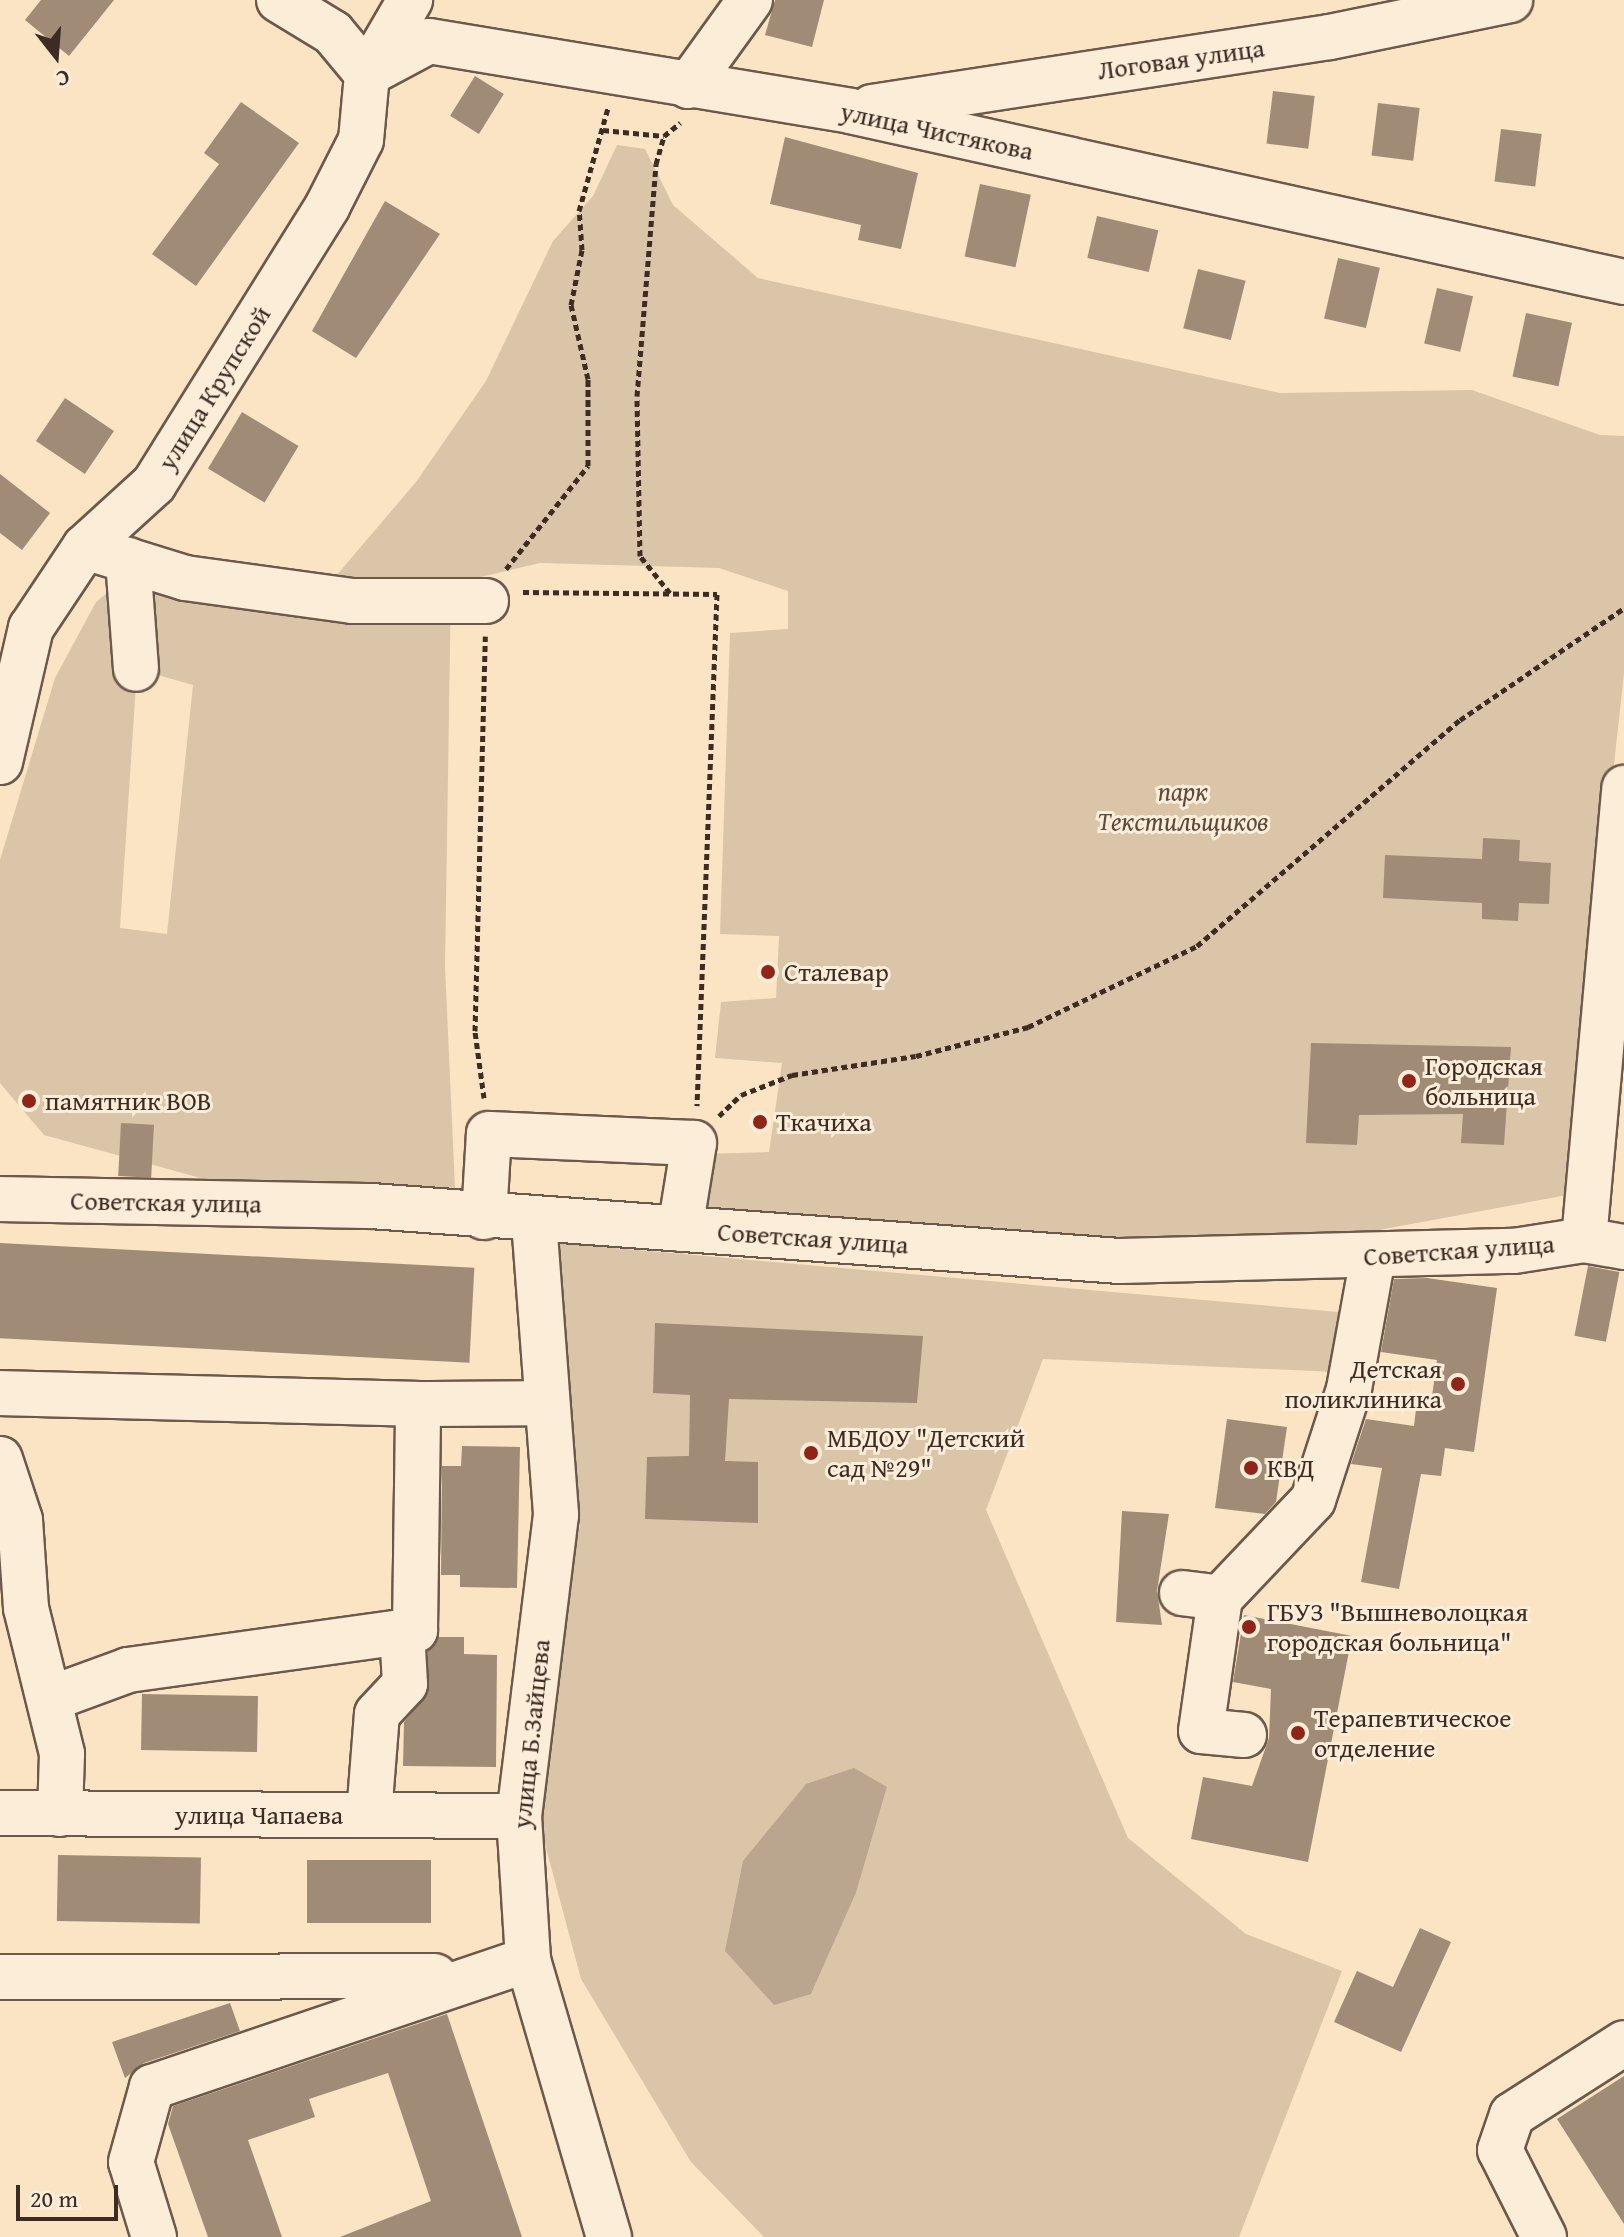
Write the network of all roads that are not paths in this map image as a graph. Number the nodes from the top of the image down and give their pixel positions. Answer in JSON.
{"nodes":[{"id":1,"x":279,"y":0,"type":"edge"},
{"id":2,"x":410,"y":0,"type":"edge"},
{"id":3,"x":750,"y":0,"type":"edge"},
{"id":4,"x":1510,"y":0,"type":"edge"},
{"id":5,"x":367,"y":74,"type":"junction"},
{"id":6,"x":705,"y":89,"type":"junction"},
{"id":7,"x":850,"y":111,"type":"junction"},
{"id":8,"x":1624,"y":282,"type":"edge"},
{"id":9,"x":85,"y":547,"type":"junction"},
{"id":10,"x":128,"y":560,"type":"junction"},
{"id":11,"x":486,"y":596,"type":"road end"},
{"id":12,"x":136,"y":669,"type":"dead end"},
{"id":13,"x":0,"y":762,"type":"edge"},
{"id":14,"x":1624,"y":788,"type":"edge"},
{"id":15,"x":0,"y":1199,"type":"edge"},
{"id":16,"x":484,"y":1217,"type":"junction"},
{"id":17,"x":534,"y":1221,"type":"junction"},
{"id":18,"x":680,"y":1229,"type":"junction"},
{"id":19,"x":1604,"y":1244,"type":"edge"},
{"id":20,"x":1373,"y":1257,"type":"junction"},
{"id":21,"x":0,"y":1393,"type":"edge"},
{"id":22,"x":547,"y":1403,"type":"junction"},
{"id":23,"x":418,"y":1404,"type":"junction"},
{"id":24,"x":0,"y":1459,"type":"edge"},
{"id":25,"x":402,"y":1631,"type":"junction"},
{"id":26,"x":52,"y":1698,"type":"junction"},
{"id":27,"x":1244,"y":1735,"type":"dead end"},
{"id":28,"x":0,"y":1813,"type":"edge"},
{"id":29,"x":60,"y":1814,"type":"junction"},
{"id":30,"x":369,"y":1815,"type":"junction"},
{"id":31,"x":519,"y":1816,"type":"junction"},
{"id":32,"x":528,"y":1960,"type":"junction"},
{"id":33,"x":486,"y":1975,"type":"junction"},
{"id":34,"x":0,"y":1977,"type":"edge"},
{"id":35,"x":1624,"y":2043,"type":"edge"},
{"id":36,"x":154,"y":2237,"type":"edge"},
{"id":37,"x":609,"y":2237,"type":"edge"},
{"id":38,"x":1544,"y":2237,"type":"edge"}],
"edges":[{"from":1,"to":5,"type":"street"},
{"from":2,"to":5,"type":"street","name":"улица Крупской"},
{"from":3,"to":6,"type":"street"},
{"from":4,"to":7,"type":"street","name":"Логовая улица"},
{"from":5,"to":6,"type":"street","name":"улица Чистякова"},
{"from":5,"to":9,"type":"street","name":"улица Крупской"},
{"from":6,"to":7,"type":"street","name":"улица Чистякова"},
{"from":7,"to":8,"type":"street","name":"улица Чистякова"},
{"from":9,"to":10,"type":"street"},
{"from":9,"to":13,"type":"street","name":"улица Крупской"},
{"from":10,"to":11,"type":"street"},
{"from":10,"to":12,"type":"street"},
{"from":14,"to":19,"type":"street"},
{"from":15,"to":16,"type":"street","name":"Советская улица"},
{"from":16,"to":17,"type":"street","name":"Советская улица"},
{"from":16,"to":18,"type":"street"},
{"from":17,"to":18,"type":"street","name":"Советская улица"},
{"from":17,"to":22,"type":"street","name":"улица Б.Зайцева"},
{"from":18,"to":20,"type":"street","name":"Советская улица"},
{"from":19,"to":20,"type":"street","name":"Советская улица"},
{"from":20,"to":27,"type":"street"},
{"from":21,"to":23,"type":"street"},
{"from":22,"to":23,"type":"street"},
{"from":22,"to":31,"type":"street","name":"улица Б.Зайцева"},
{"from":23,"to":25,"type":"street"},
{"from":24,"to":26,"type":"street"},
{"from":25,"to":26,"type":"street"},
{"from":25,"to":30,"type":"street"},
{"from":26,"to":29,"type":"street"},
{"from":28,"to":29,"type":"street","name":"улица Чапаева"},
{"from":29,"to":30,"type":"street","name":"улица Чапаева"},
{"from":30,"to":31,"type":"street","name":"улица Чапаева"},
{"from":31,"to":32,"type":"street","name":"улица Б.Зайцева"},
{"from":32,"to":33,"type":"street"},
{"from":32,"to":37,"type":"street","name":"улица Б.Зайцева"},
{"from":33,"to":34,"type":"street"},
{"from":33,"to":36,"type":"street"},
{"from":35,"to":38,"type":"street"}]}
